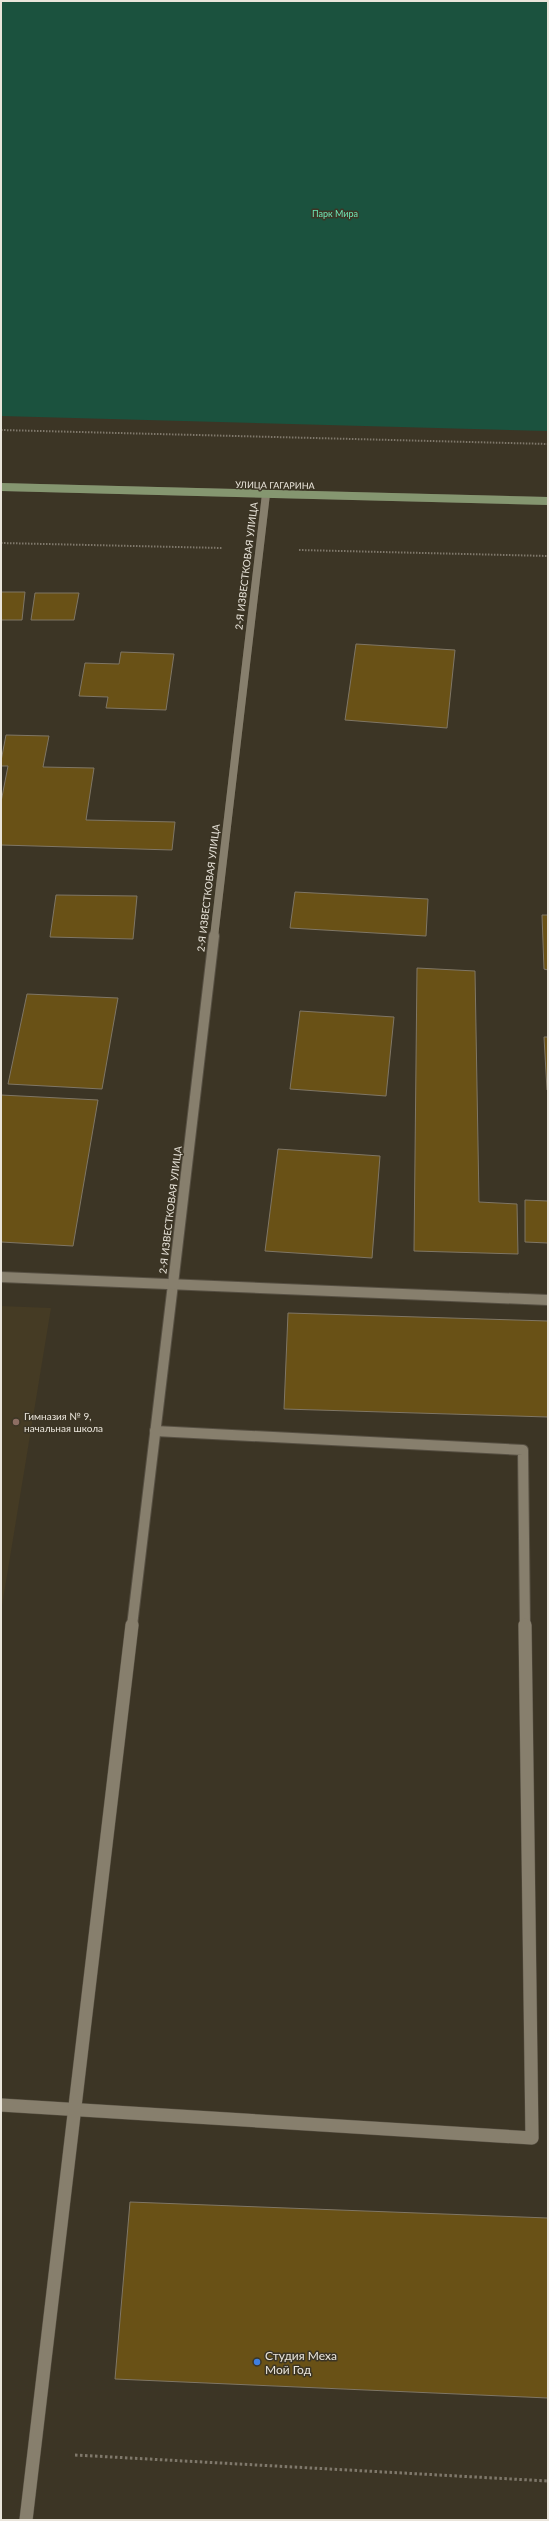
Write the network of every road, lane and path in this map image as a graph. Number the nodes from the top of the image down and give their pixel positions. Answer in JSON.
{"nodes":[{"id":1,"x":1,"y":430,"type":"edge"},
{"id":2,"x":548,"y":444,"type":"edge"},
{"id":3,"x":1,"y":487,"type":"edge"},
{"id":4,"x":266,"y":494,"type":"junction"},
{"id":5,"x":548,"y":501,"type":"edge"},
{"id":6,"x":1,"y":1277,"type":"edge"},
{"id":7,"x":173,"y":1284,"type":"junction"},
{"id":8,"x":548,"y":1300,"type":"edge"},
{"id":9,"x":155,"y":1431,"type":"junction"},
{"id":10,"x":1,"y":2105,"type":"edge"},
{"id":11,"x":75,"y":2109,"type":"junction"},
{"id":12,"x":34,"y":2453,"type":"junction"},
{"id":13,"x":548,"y":2481,"type":"edge"},
{"id":14,"x":26,"y":2520,"type":"edge"}],
"edges":[{"from":1,"to":2,"type":"path"},
{"from":3,"to":4,"type":"street","name":"УЛИЦА ГАГАРИНА"},
{"from":4,"to":5,"type":"street","name":"УЛИЦА ГАГАРИНА"},
{"from":4,"to":7,"type":"street","name":"2-Я ИЗВЕСТКОВАЯ УЛИЦА"},
{"from":6,"to":7,"type":"street"},
{"from":7,"to":8,"type":"street"},
{"from":7,"to":9,"type":"street","name":"2-Я ИЗВЕСТКОВАЯ УЛИЦА"},
{"from":9,"to":11,"type":"street","name":"2-Я ИЗВЕСТКОВАЯ УЛИЦА"},
{"from":9,"to":11,"type":"street"},
{"from":10,"to":11,"type":"street"},
{"from":11,"to":12,"type":"street","name":"2-Я ИЗВЕСТКОВАЯ УЛИЦА"},
{"from":12,"to":13,"type":"path"},
{"from":12,"to":14,"type":"street","name":"2-Я ИЗВЕСТКОВАЯ УЛИЦА"}]}
